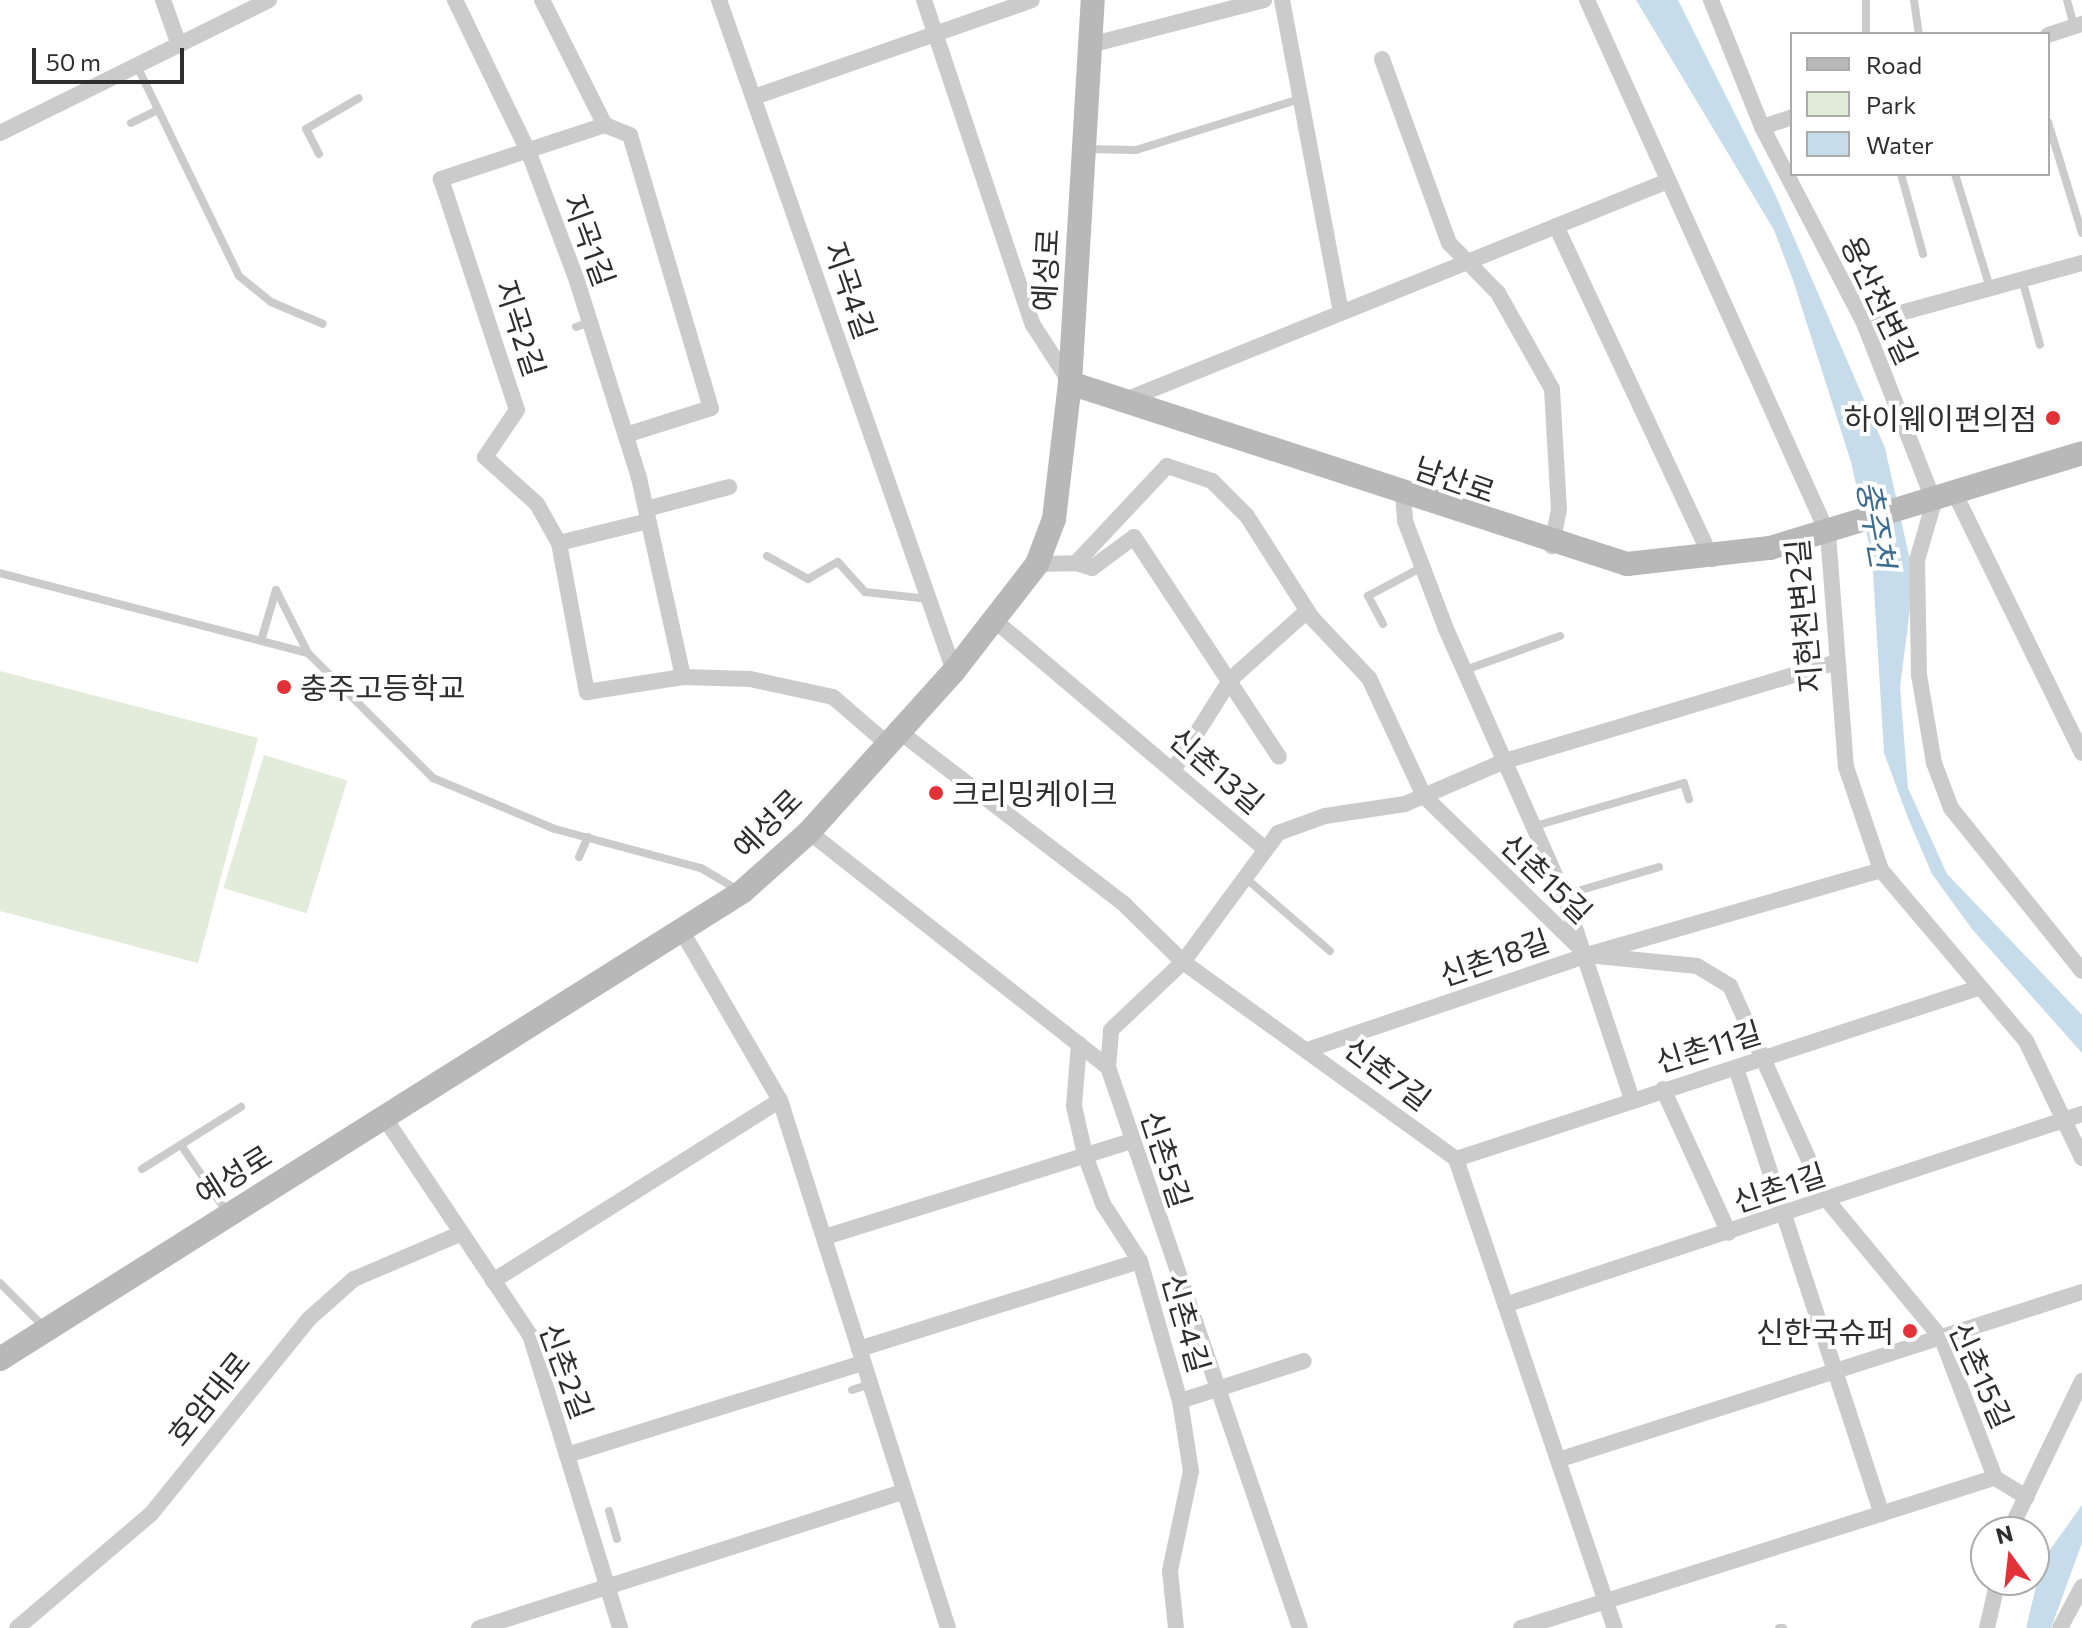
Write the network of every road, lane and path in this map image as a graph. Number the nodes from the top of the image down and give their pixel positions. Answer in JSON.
{"nodes":[{"id":1,"x":163,"y":0,"type":"edge"},
{"id":2,"x":269,"y":0,"type":"edge"},
{"id":3,"x":455,"y":0,"type":"edge"},
{"id":4,"x":542,"y":0,"type":"edge"},
{"id":5,"x":719,"y":0,"type":"edge"},
{"id":6,"x":924,"y":0,"type":"edge"},
{"id":7,"x":1032,"y":0,"type":"edge"},
{"id":8,"x":1093,"y":0,"type":"edge"},
{"id":9,"x":1264,"y":0,"type":"edge"},
{"id":10,"x":1282,"y":0,"type":"edge"},
{"id":11,"x":1587,"y":0,"type":"edge"},
{"id":12,"x":1711,"y":0,"type":"edge"},
{"id":13,"x":1866,"y":0,"type":"edge"},
{"id":14,"x":1914,"y":0,"type":"edge"},
{"id":15,"x":2067,"y":0,"type":"edge"},
{"id":16,"x":2078,"y":25,"type":"edge"},
{"id":17,"x":933,"y":32,"type":"junction"},
{"id":18,"x":1866,"y":32,"type":"edge"},
{"id":19,"x":1919,"y":32,"type":"edge"},
{"id":20,"x":2050,"y":34,"type":"edge"},
{"id":21,"x":179,"y":45,"type":"junction"},
{"id":22,"x":1090,"y":45,"type":"junction"},
{"id":23,"x":1382,"y":59,"type":"dead end"},
{"id":24,"x":137,"y":66,"type":"junction"},
{"id":25,"x":754,"y":97,"type":"junction"},
{"id":26,"x":359,"y":98,"type":"dead end"},
{"id":27,"x":1301,"y":99,"type":"junction"},
{"id":28,"x":158,"y":110,"type":"junction"},
{"id":29,"x":1790,"y":118,"type":"edge"},
{"id":30,"x":131,"y":123,"type":"dead end"},
{"id":31,"x":605,"y":125,"type":"junction"},
{"id":32,"x":1762,"y":127,"type":"junction"},
{"id":33,"x":2050,"y":129,"type":"edge"},
{"id":34,"x":0,"y":133,"type":"edge"},
{"id":35,"x":1085,"y":149,"type":"junction"},
{"id":36,"x":529,"y":153,"type":"junction"},
{"id":37,"x":319,"y":154,"type":"dead end"},
{"id":38,"x":1902,"y":176,"type":"edge"},
{"id":39,"x":1956,"y":176,"type":"edge"},
{"id":40,"x":1668,"y":181,"type":"junction"},
{"id":41,"x":1556,"y":226,"type":"junction"},
{"id":42,"x":2082,"y":233,"type":"edge"},
{"id":43,"x":1923,"y":254,"type":"dead end"},
{"id":44,"x":1466,"y":262,"type":"junction"},
{"id":45,"x":2082,"y":263,"type":"edge"},
{"id":46,"x":2022,"y":279,"type":"junction"},
{"id":47,"x":1990,"y":288,"type":"junction"},
{"id":48,"x":1341,"y":312,"type":"junction"},
{"id":49,"x":1864,"y":323,"type":"junction"},
{"id":50,"x":323,"y":324,"type":"dead end"},
{"id":51,"x":2040,"y":345,"type":"dead end"},
{"id":52,"x":1070,"y":383,"type":"junction"},
{"id":53,"x":1121,"y":401,"type":"junction"},
{"id":54,"x":626,"y":435,"type":"junction"},
{"id":55,"x":2082,"y":453,"type":"edge"},
{"id":56,"x":729,"y":487,"type":"dead end"},
{"id":57,"x":1403,"y":496,"type":"junction"},
{"id":58,"x":1945,"y":499,"type":"junction"},
{"id":59,"x":647,"y":515,"type":"junction"},
{"id":60,"x":1828,"y":534,"type":"junction"},
{"id":61,"x":559,"y":543,"type":"junction"},
{"id":62,"x":1552,"y":546,"type":"junction"},
{"id":63,"x":767,"y":556,"type":"dead end"},
{"id":64,"x":1712,"y":559,"type":"junction"},
{"id":65,"x":1076,"y":563,"type":"junction"},
{"id":66,"x":1037,"y":564,"type":"junction"},
{"id":67,"x":1422,"y":567,"type":"junction"},
{"id":68,"x":0,"y":573,"type":"edge"},
{"id":69,"x":929,"y":599,"type":"junction"},
{"id":70,"x":1307,"y":611,"type":"junction"},
{"id":71,"x":994,"y":620,"type":"junction"},
{"id":72,"x":1383,"y":624,"type":"dead end"},
{"id":73,"x":1560,"y":636,"type":"dead end"},
{"id":74,"x":261,"y":641,"type":"junction"},
{"id":75,"x":308,"y":653,"type":"junction"},
{"id":76,"x":1834,"y":663,"type":"junction"},
{"id":77,"x":1464,"y":670,"type":"junction"},
{"id":78,"x":954,"y":671,"type":"junction"},
{"id":79,"x":683,"y":677,"type":"junction"},
{"id":80,"x":1231,"y":679,"type":"junction"},
{"id":81,"x":890,"y":735,"type":"junction"},
{"id":82,"x":2082,"y":753,"type":"edge"},
{"id":83,"x":1279,"y":757,"type":"dead end"},
{"id":84,"x":1505,"y":761,"type":"junction"},
{"id":85,"x":1174,"y":769,"type":"junction"},
{"id":86,"x":1424,"y":796,"type":"junction"},
{"id":87,"x":1689,"y":799,"type":"dead end"},
{"id":88,"x":1535,"y":826,"type":"junction"},
{"id":89,"x":809,"y":832,"type":"junction"},
{"id":90,"x":588,"y":837,"type":"junction"},
{"id":91,"x":1263,"y":847,"type":"junction"},
{"id":92,"x":579,"y":857,"type":"dead end"},
{"id":93,"x":1659,"y":867,"type":"dead end"},
{"id":94,"x":1881,"y":870,"type":"junction"},
{"id":95,"x":1249,"y":881,"type":"junction"},
{"id":96,"x":742,"y":892,"type":"junction"},
{"id":97,"x":1564,"y":895,"type":"junction"},
{"id":98,"x":683,"y":933,"type":"junction"},
{"id":99,"x":1330,"y":951,"type":"dead end"},
{"id":100,"x":1587,"y":955,"type":"junction"},
{"id":101,"x":1183,"y":962,"type":"junction"},
{"id":102,"x":2082,"y":971,"type":"edge"},
{"id":103,"x":1978,"y":988,"type":"junction"},
{"id":104,"x":1079,"y":1044,"type":"junction"},
{"id":105,"x":1310,"y":1049,"type":"junction"},
{"id":106,"x":1763,"y":1060,"type":"junction"},
{"id":107,"x":1108,"y":1067,"type":"junction"},
{"id":108,"x":1736,"y":1068,"type":"junction"},
{"id":109,"x":1663,"y":1089,"type":"junction"},
{"id":110,"x":1632,"y":1099,"type":"junction"},
{"id":111,"x":780,"y":1100,"type":"junction"},
{"id":112,"x":241,"y":1107,"type":"dead end"},
{"id":113,"x":2076,"y":1116,"type":"edge"},
{"id":114,"x":384,"y":1117,"type":"junction"},
{"id":115,"x":1131,"y":1141,"type":"junction"},
{"id":116,"x":181,"y":1145,"type":"junction"},
{"id":117,"x":1085,"y":1155,"type":"junction"},
{"id":118,"x":2082,"y":1158,"type":"edge"},
{"id":119,"x":1456,"y":1159,"type":"junction"},
{"id":120,"x":142,"y":1169,"type":"dead end"},
{"id":121,"x":1827,"y":1200,"type":"junction"},
{"id":122,"x":229,"y":1215,"type":"junction"},
{"id":123,"x":1785,"y":1215,"type":"junction"},
{"id":124,"x":462,"y":1233,"type":"junction"},
{"id":125,"x":1729,"y":1233,"type":"junction"},
{"id":126,"x":825,"y":1237,"type":"junction"},
{"id":127,"x":1140,"y":1261,"type":"junction"},
{"id":128,"x":493,"y":1281,"type":"junction"},
{"id":129,"x":0,"y":1283,"type":"edge"},
{"id":130,"x":2082,"y":1292,"type":"edge"},
{"id":131,"x":1505,"y":1305,"type":"junction"},
{"id":132,"x":47,"y":1330,"type":"junction"},
{"id":133,"x":1942,"y":1339,"type":"junction"},
{"id":134,"x":861,"y":1356,"type":"junction"},
{"id":135,"x":0,"y":1359,"type":"edge"},
{"id":136,"x":1304,"y":1361,"type":"dead end"},
{"id":137,"x":1834,"y":1373,"type":"junction"},
{"id":138,"x":2082,"y":1381,"type":"edge"},
{"id":139,"x":870,"y":1384,"type":"junction"},
{"id":140,"x":1216,"y":1389,"type":"junction"},
{"id":141,"x":852,"y":1390,"type":"dead end"},
{"id":142,"x":1180,"y":1401,"type":"junction"},
{"id":143,"x":567,"y":1455,"type":"junction"},
{"id":144,"x":1558,"y":1460,"type":"junction"},
{"id":145,"x":1995,"y":1478,"type":"junction"},
{"id":146,"x":903,"y":1492,"type":"junction"},
{"id":147,"x":2027,"y":1497,"type":"junction"},
{"id":148,"x":609,"y":1511,"type":"dead end"},
{"id":149,"x":1882,"y":1514,"type":"junction"},
{"id":150,"x":2017,"y":1516,"type":"edge"},
{"id":151,"x":617,"y":1539,"type":"dead end"},
{"id":152,"x":607,"y":1586,"type":"junction"},
{"id":153,"x":2082,"y":1587,"type":"edge"},
{"id":154,"x":1994,"y":1596,"type":"edge"},
{"id":155,"x":1608,"y":1603,"type":"junction"},
{"id":156,"x":17,"y":1628,"type":"edge"},
{"id":157,"x":479,"y":1628,"type":"edge"},
{"id":158,"x":620,"y":1628,"type":"edge"},
{"id":159,"x":948,"y":1628,"type":"edge"},
{"id":160,"x":1176,"y":1628,"type":"edge"},
{"id":161,"x":1300,"y":1628,"type":"edge"},
{"id":162,"x":1521,"y":1628,"type":"edge"},
{"id":163,"x":1615,"y":1628,"type":"edge"},
{"id":164,"x":1987,"y":1628,"type":"edge"},
{"id":165,"x":2060,"y":1628,"type":"edge"}],
"edges":[{"from":1,"to":21,"type":"street"},
{"from":2,"to":21,"type":"street"},
{"from":3,"to":36,"type":"street","name":"지곡1길"},
{"from":4,"to":31,"type":"street"},
{"from":5,"to":25,"type":"street","name":"지곡4길"},
{"from":6,"to":17,"type":"street"},
{"from":7,"to":17,"type":"street"},
{"from":8,"to":22,"type":"main road","name":"예성로"},
{"from":9,"to":22,"type":"street"},
{"from":10,"to":27,"type":"street"},
{"from":11,"to":40,"type":"street","name":"지현천변2길"},
{"from":12,"to":32,"type":"street","name":"용산천변길"},
{"from":13,"to":18,"type":"lane"},
{"from":14,"to":19,"type":"lane"},
{"from":15,"to":16,"type":"lane"},
{"from":16,"to":20,"type":"street"},
{"from":17,"to":25,"type":"street"},
{"from":17,"to":52,"type":"street"},
{"from":21,"to":24,"type":"street"},
{"from":22,"to":35,"type":"main road","name":"예성로"},
{"from":23,"to":44,"type":"street"},
{"from":24,"to":28,"type":"lane"},
{"from":24,"to":34,"type":"street"},
{"from":25,"to":69,"type":"street","name":"지곡4길"},
{"from":26,"to":37,"type":"lane"},
{"from":27,"to":35,"type":"lane"},
{"from":27,"to":48,"type":"street"},
{"from":28,"to":30,"type":"lane"},
{"from":28,"to":50,"type":"lane"},
{"from":29,"to":32,"type":"street"},
{"from":31,"to":36,"type":"street"},
{"from":31,"to":54,"type":"street"},
{"from":32,"to":49,"type":"street","name":"용산천변길"},
{"from":33,"to":42,"type":"lane"},
{"from":35,"to":52,"type":"main road","name":"예성로"},
{"from":36,"to":54,"type":"street","name":"지곡1길"},
{"from":36,"to":61,"type":"street","name":"지곡2길"},
{"from":38,"to":43,"type":"lane"},
{"from":39,"to":47,"type":"lane"},
{"from":40,"to":41,"type":"street"},
{"from":40,"to":60,"type":"street","name":"지현천변2길"},
{"from":41,"to":44,"type":"street"},
{"from":41,"to":64,"type":"street"},
{"from":44,"to":48,"type":"street"},
{"from":44,"to":62,"type":"street"},
{"from":45,"to":46,"type":"street"},
{"from":46,"to":47,"type":"street"},
{"from":46,"to":51,"type":"lane"},
{"from":47,"to":49,"type":"street"},
{"from":48,"to":53,"type":"street"},
{"from":49,"to":58,"type":"street","name":"용산천변길"},
{"from":52,"to":53,"type":"main road","name":"남산로"},
{"from":52,"to":66,"type":"main road","name":"예성로"},
{"from":53,"to":57,"type":"main road","name":"남산로"},
{"from":54,"to":59,"type":"street","name":"지곡1길"},
{"from":55,"to":58,"type":"main road"},
{"from":56,"to":59,"type":"street"},
{"from":57,"to":62,"type":"main road","name":"남산로"},
{"from":57,"to":67,"type":"street"},
{"from":58,"to":60,"type":"main road","name":"남산로"},
{"from":58,"to":82,"type":"street","name":"용산천변길"},
{"from":58,"to":102,"type":"street"},
{"from":59,"to":61,"type":"street"},
{"from":59,"to":79,"type":"street","name":"지곡1길"},
{"from":60,"to":64,"type":"main road","name":"남산로"},
{"from":60,"to":76,"type":"street","name":"지현천변2길"},
{"from":61,"to":79,"type":"street","name":"지곡2길"},
{"from":62,"to":64,"type":"main road","name":"남산로"},
{"from":63,"to":69,"type":"lane"},
{"from":65,"to":66,"type":"street"},
{"from":65,"to":70,"type":"street","name":"신촌15길"},
{"from":65,"to":80,"type":"street"},
{"from":66,"to":71,"type":"main road","name":"예성로"},
{"from":67,"to":72,"type":"lane"},
{"from":67,"to":77,"type":"street"},
{"from":68,"to":74,"type":"lane"},
{"from":69,"to":78,"type":"street","name":"지곡4길"},
{"from":70,"to":80,"type":"street"},
{"from":70,"to":86,"type":"street","name":"신촌15길"},
{"from":71,"to":78,"type":"main road","name":"예성로"},
{"from":71,"to":85,"type":"street","name":"신촌13길"},
{"from":73,"to":77,"type":"lane"},
{"from":74,"to":75,"type":"lane"},
{"from":74,"to":75,"type":"lane"},
{"from":75,"to":90,"type":"lane"},
{"from":76,"to":84,"type":"street"},
{"from":76,"to":94,"type":"street","name":"지현천변2길"},
{"from":77,"to":84,"type":"street"},
{"from":78,"to":81,"type":"main road","name":"예성로"},
{"from":79,"to":81,"type":"street"},
{"from":80,"to":83,"type":"street"},
{"from":80,"to":85,"type":"street"},
{"from":81,"to":89,"type":"main road","name":"예성로"},
{"from":81,"to":101,"type":"street","name":"신촌7길"},
{"from":84,"to":86,"type":"street"},
{"from":84,"to":88,"type":"street"},
{"from":85,"to":91,"type":"street","name":"신촌13길"},
{"from":86,"to":91,"type":"street"},
{"from":86,"to":100,"type":"street","name":"신촌15길"},
{"from":87,"to":88,"type":"lane"},
{"from":88,"to":97,"type":"street"},
{"from":89,"to":96,"type":"main road","name":"예성로"},
{"from":89,"to":104,"type":"street"},
{"from":90,"to":92,"type":"lane"},
{"from":90,"to":96,"type":"lane"},
{"from":91,"to":95,"type":"street","name":"신촌13길"},
{"from":93,"to":97,"type":"lane"},
{"from":94,"to":100,"type":"street","name":"신촌18길"},
{"from":94,"to":103,"type":"street","name":"지현천변2길"},
{"from":95,"to":99,"type":"lane"},
{"from":95,"to":101,"type":"street","name":"신촌13길"},
{"from":96,"to":98,"type":"main road","name":"예성로"},
{"from":97,"to":100,"type":"street"},
{"from":98,"to":111,"type":"street"},
{"from":98,"to":114,"type":"main road","name":"예성로"},
{"from":100,"to":105,"type":"street","name":"신촌18길"},
{"from":100,"to":106,"type":"street","name":"신촌15길"},
{"from":100,"to":110,"type":"street"},
{"from":101,"to":105,"type":"street","name":"신촌7길"},
{"from":101,"to":107,"type":"street","name":"신촌13길"},
{"from":103,"to":106,"type":"street","name":"신촌11길"},
{"from":103,"to":113,"type":"street","name":"지현천변2길"},
{"from":104,"to":107,"type":"street"},
{"from":104,"to":117,"type":"street","name":"신촌4길"},
{"from":105,"to":119,"type":"street","name":"신촌7길"},
{"from":106,"to":108,"type":"street","name":"신촌11길"},
{"from":106,"to":121,"type":"street","name":"신촌15길"},
{"from":107,"to":115,"type":"street","name":"신촌5길"},
{"from":108,"to":109,"type":"street","name":"신촌11길"},
{"from":108,"to":123,"type":"street"},
{"from":109,"to":110,"type":"street","name":"신촌11길"},
{"from":109,"to":125,"type":"street"},
{"from":110,"to":119,"type":"street","name":"신촌11길"},
{"from":111,"to":126,"type":"street"},
{"from":111,"to":128,"type":"street"},
{"from":112,"to":116,"type":"lane"},
{"from":113,"to":118,"type":"street","name":"지현천변2길"},
{"from":113,"to":121,"type":"street","name":"신촌1길"},
{"from":114,"to":122,"type":"main road","name":"예성로"},
{"from":114,"to":124,"type":"street","name":"신촌2길"},
{"from":115,"to":117,"type":"street"},
{"from":115,"to":140,"type":"street","name":"신촌5길"},
{"from":116,"to":120,"type":"lane"},
{"from":116,"to":122,"type":"lane"},
{"from":117,"to":126,"type":"street"},
{"from":117,"to":127,"type":"street","name":"신촌4길"},
{"from":119,"to":131,"type":"street"},
{"from":121,"to":123,"type":"street","name":"신촌1길"},
{"from":121,"to":133,"type":"street","name":"신촌15길"},
{"from":122,"to":132,"type":"main road","name":"예성로"},
{"from":123,"to":125,"type":"street","name":"신촌1길"},
{"from":123,"to":137,"type":"street"},
{"from":124,"to":128,"type":"street","name":"신촌2길"},
{"from":124,"to":156,"type":"street","name":"호암대로"},
{"from":125,"to":131,"type":"street","name":"신촌1길"},
{"from":126,"to":134,"type":"street"},
{"from":127,"to":134,"type":"street"},
{"from":127,"to":142,"type":"street","name":"신촌4길"},
{"from":128,"to":143,"type":"street","name":"신촌2길"},
{"from":129,"to":132,"type":"lane"},
{"from":130,"to":133,"type":"street"},
{"from":131,"to":144,"type":"street"},
{"from":132,"to":135,"type":"main road","name":"예성로"},
{"from":133,"to":137,"type":"street"},
{"from":133,"to":145,"type":"street","name":"신촌15길"},
{"from":134,"to":139,"type":"street"},
{"from":134,"to":143,"type":"street"},
{"from":136,"to":140,"type":"street"},
{"from":137,"to":144,"type":"street"},
{"from":137,"to":149,"type":"street"},
{"from":138,"to":147,"type":"street"},
{"from":139,"to":141,"type":"lane"},
{"from":139,"to":146,"type":"street"},
{"from":140,"to":142,"type":"street"},
{"from":140,"to":161,"type":"street","name":"신촌5길"},
{"from":142,"to":160,"type":"street","name":"신촌4길"},
{"from":143,"to":152,"type":"street","name":"신촌2길"},
{"from":144,"to":155,"type":"street"},
{"from":145,"to":147,"type":"street"},
{"from":145,"to":149,"type":"street"},
{"from":146,"to":152,"type":"street"},
{"from":146,"to":159,"type":"street"},
{"from":147,"to":150,"type":"street"},
{"from":148,"to":151,"type":"lane"},
{"from":149,"to":155,"type":"street"},
{"from":152,"to":157,"type":"street"},
{"from":152,"to":158,"type":"street","name":"신촌2길"},
{"from":153,"to":165,"type":"street"},
{"from":154,"to":164,"type":"street"},
{"from":155,"to":162,"type":"street"},
{"from":155,"to":163,"type":"street"}]}
